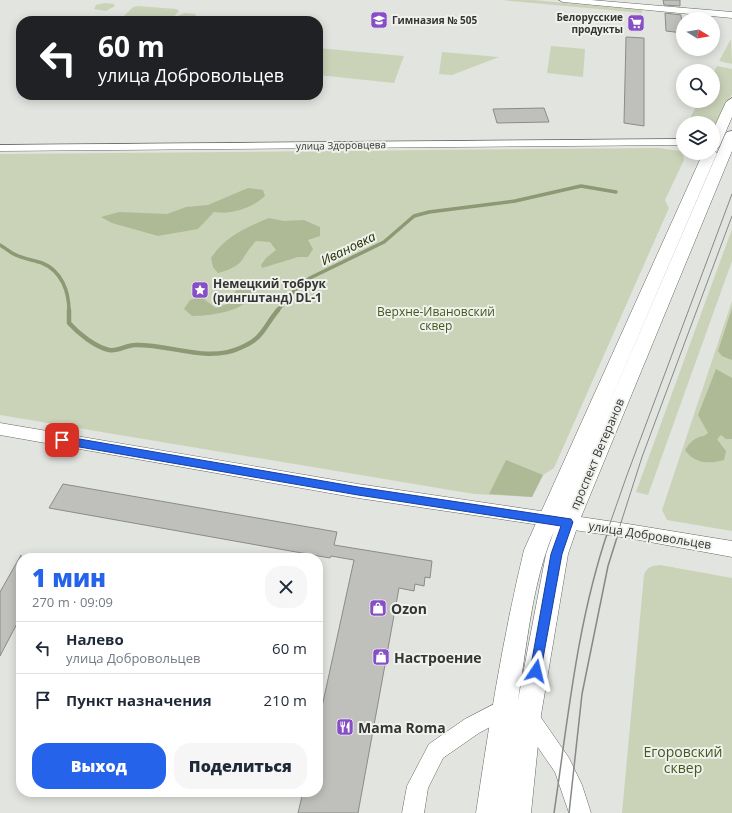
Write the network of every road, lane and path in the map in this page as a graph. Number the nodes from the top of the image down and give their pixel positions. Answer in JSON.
{"nodes":[{"id":1,"x":563,"y":0,"type":"edge"},
{"id":2,"x":732,"y":15,"type":"edge"},
{"id":3,"x":732,"y":102,"type":"edge"},
{"id":4,"x":676,"y":142,"type":"edge"},
{"id":5,"x":720,"y":144,"type":"edge"},
{"id":6,"x":0,"y":148,"type":"edge"},
{"id":7,"x":713,"y":160,"type":"edge"},
{"id":8,"x":0,"y":430,"type":"edge"},
{"id":9,"x":558,"y":521,"type":"junction"},
{"id":10,"x":732,"y":549,"type":"edge"},
{"id":11,"x":504,"y":709,"type":"junction"},
{"id":12,"x":528,"y":715,"type":"junction"},
{"id":13,"x":413,"y":813,"type":"edge"},
{"id":14,"x":490,"y":813,"type":"edge"},
{"id":15,"x":517,"y":813,"type":"edge"},
{"id":16,"x":580,"y":813,"type":"edge"}],
"edges":[{"from":1,"to":2,"type":"street"},
{"from":3,"to":5,"type":"main road","name":"проспект Ветеранов"},
{"from":4,"to":6,"type":"street","name":"улица Здоровцева"},
{"from":7,"to":9,"type":"main road","name":"проспект Ветеранов"},
{"from":8,"to":9,"type":"street","name":"улица Добровольцев"},
{"from":9,"to":10,"type":"street","name":"улица Добровольцев"},
{"from":9,"to":11,"type":"main road","name":"проспект Ветеранов"},
{"from":9,"to":12,"type":"main road","name":"проспект Ветеранов"},
{"from":11,"to":13,"type":"street"},
{"from":11,"to":14,"type":"main road","name":"проспект Ветеранов"},
{"from":12,"to":15,"type":"main road","name":"проспект Ветеранов"},
{"from":12,"to":16,"type":"street"}]}
